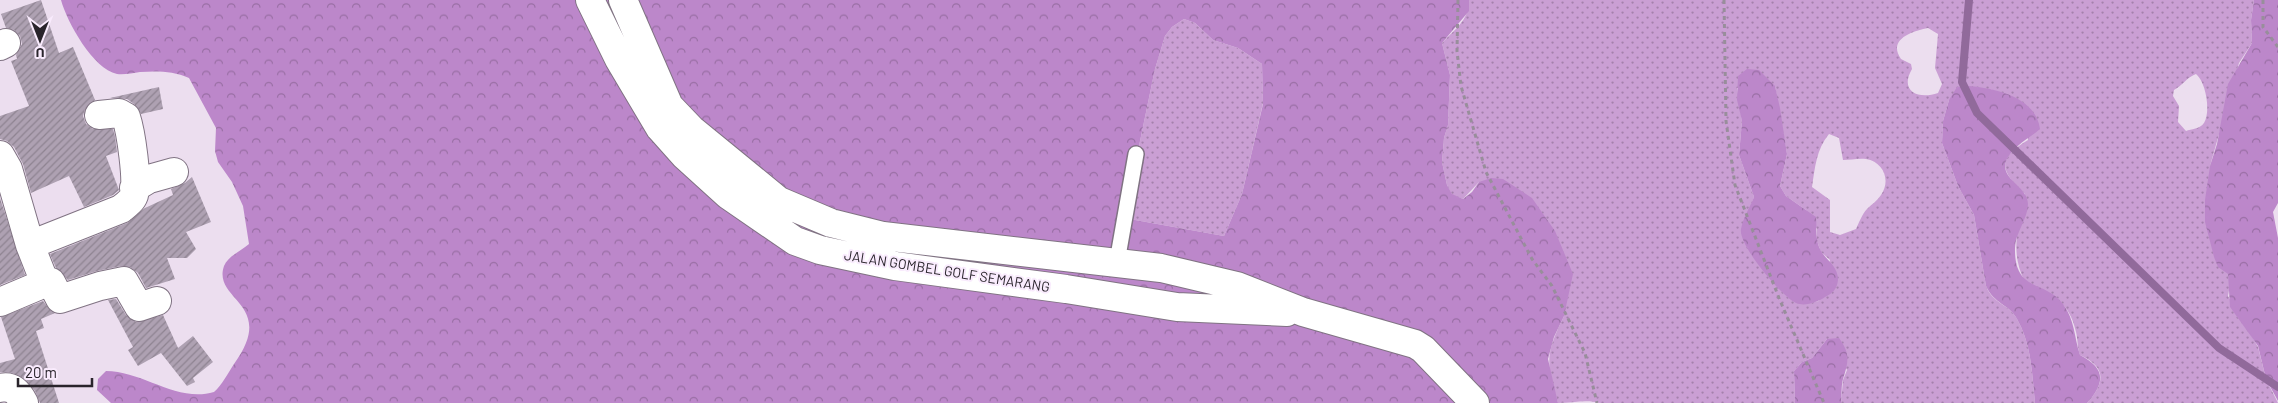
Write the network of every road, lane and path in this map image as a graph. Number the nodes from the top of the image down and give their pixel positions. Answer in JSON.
{"nodes":[{"id":1,"x":590,"y":0,"type":"edge"},
{"id":2,"x":623,"y":0,"type":"edge"},
{"id":3,"x":1458,"y":0,"type":"edge"},
{"id":4,"x":1724,"y":0,"type":"edge"},
{"id":5,"x":2263,"y":0,"type":"edge"},
{"id":6,"x":2278,"y":47,"type":"edge"},
{"id":7,"x":99,"y":115,"type":"dead end"},
{"id":8,"x":1136,"y":154,"type":"dead end"},
{"id":9,"x":0,"y":155,"type":"edge"},
{"id":10,"x":174,"y":172,"type":"dead end"},
{"id":11,"x":134,"y":188,"type":"junction"},
{"id":12,"x":773,"y":211,"type":"junction"},
{"id":13,"x":30,"y":244,"type":"junction"},
{"id":14,"x":1070,"y":256,"type":"junction"},
{"id":15,"x":1117,"y":262,"type":"junction"},
{"id":16,"x":45,"y":283,"type":"junction"},
{"id":17,"x":1066,"y":289,"type":"junction"},
{"id":18,"x":157,"y":301,"type":"dead end"},
{"id":19,"x":0,"y":302,"type":"edge"},
{"id":20,"x":1303,"y":312,"type":"junction"},
{"id":21,"x":0,"y":388,"type":"edge"},
{"id":22,"x":24,"y":403,"type":"edge"},
{"id":23,"x":1474,"y":403,"type":"edge"},
{"id":24,"x":1597,"y":403,"type":"edge"},
{"id":25,"x":1824,"y":403,"type":"edge"}],
"edges":[{"from":1,"to":12,"type":"street","name":"JALAN GOMBEL GOLF SEMARANG"},
{"from":2,"to":12,"type":"street","name":"JALAN GOMBEL GOLF SEMARANG"},
{"from":3,"to":24,"type":"path"},
{"from":4,"to":25,"type":"path"},
{"from":5,"to":6,"type":"path"},
{"from":7,"to":11,"type":"street"},
{"from":8,"to":15,"type":"lane"},
{"from":9,"to":13,"type":"street"},
{"from":10,"to":11,"type":"street"},
{"from":11,"to":13,"type":"street"},
{"from":12,"to":14,"type":"street","name":"JALAN GOMBEL GOLF SEMARANG"},
{"from":12,"to":17,"type":"street","name":"JALAN GOMBEL GOLF SEMARANG"},
{"from":13,"to":16,"type":"street"},
{"from":14,"to":15,"type":"street","name":"JALAN GOMBEL GOLF SEMARANG"},
{"from":14,"to":17,"type":"street"},
{"from":15,"to":20,"type":"street","name":"JALAN GOMBEL GOLF SEMARANG"},
{"from":16,"to":18,"type":"street"},
{"from":16,"to":19,"type":"street"},
{"from":17,"to":20,"type":"street","name":"JALAN GOMBEL GOLF SEMARANG"},
{"from":20,"to":23,"type":"street","name":"JALAN GOMBEL GOLF SEMARANG"},
{"from":21,"to":22,"type":"street"}]}
